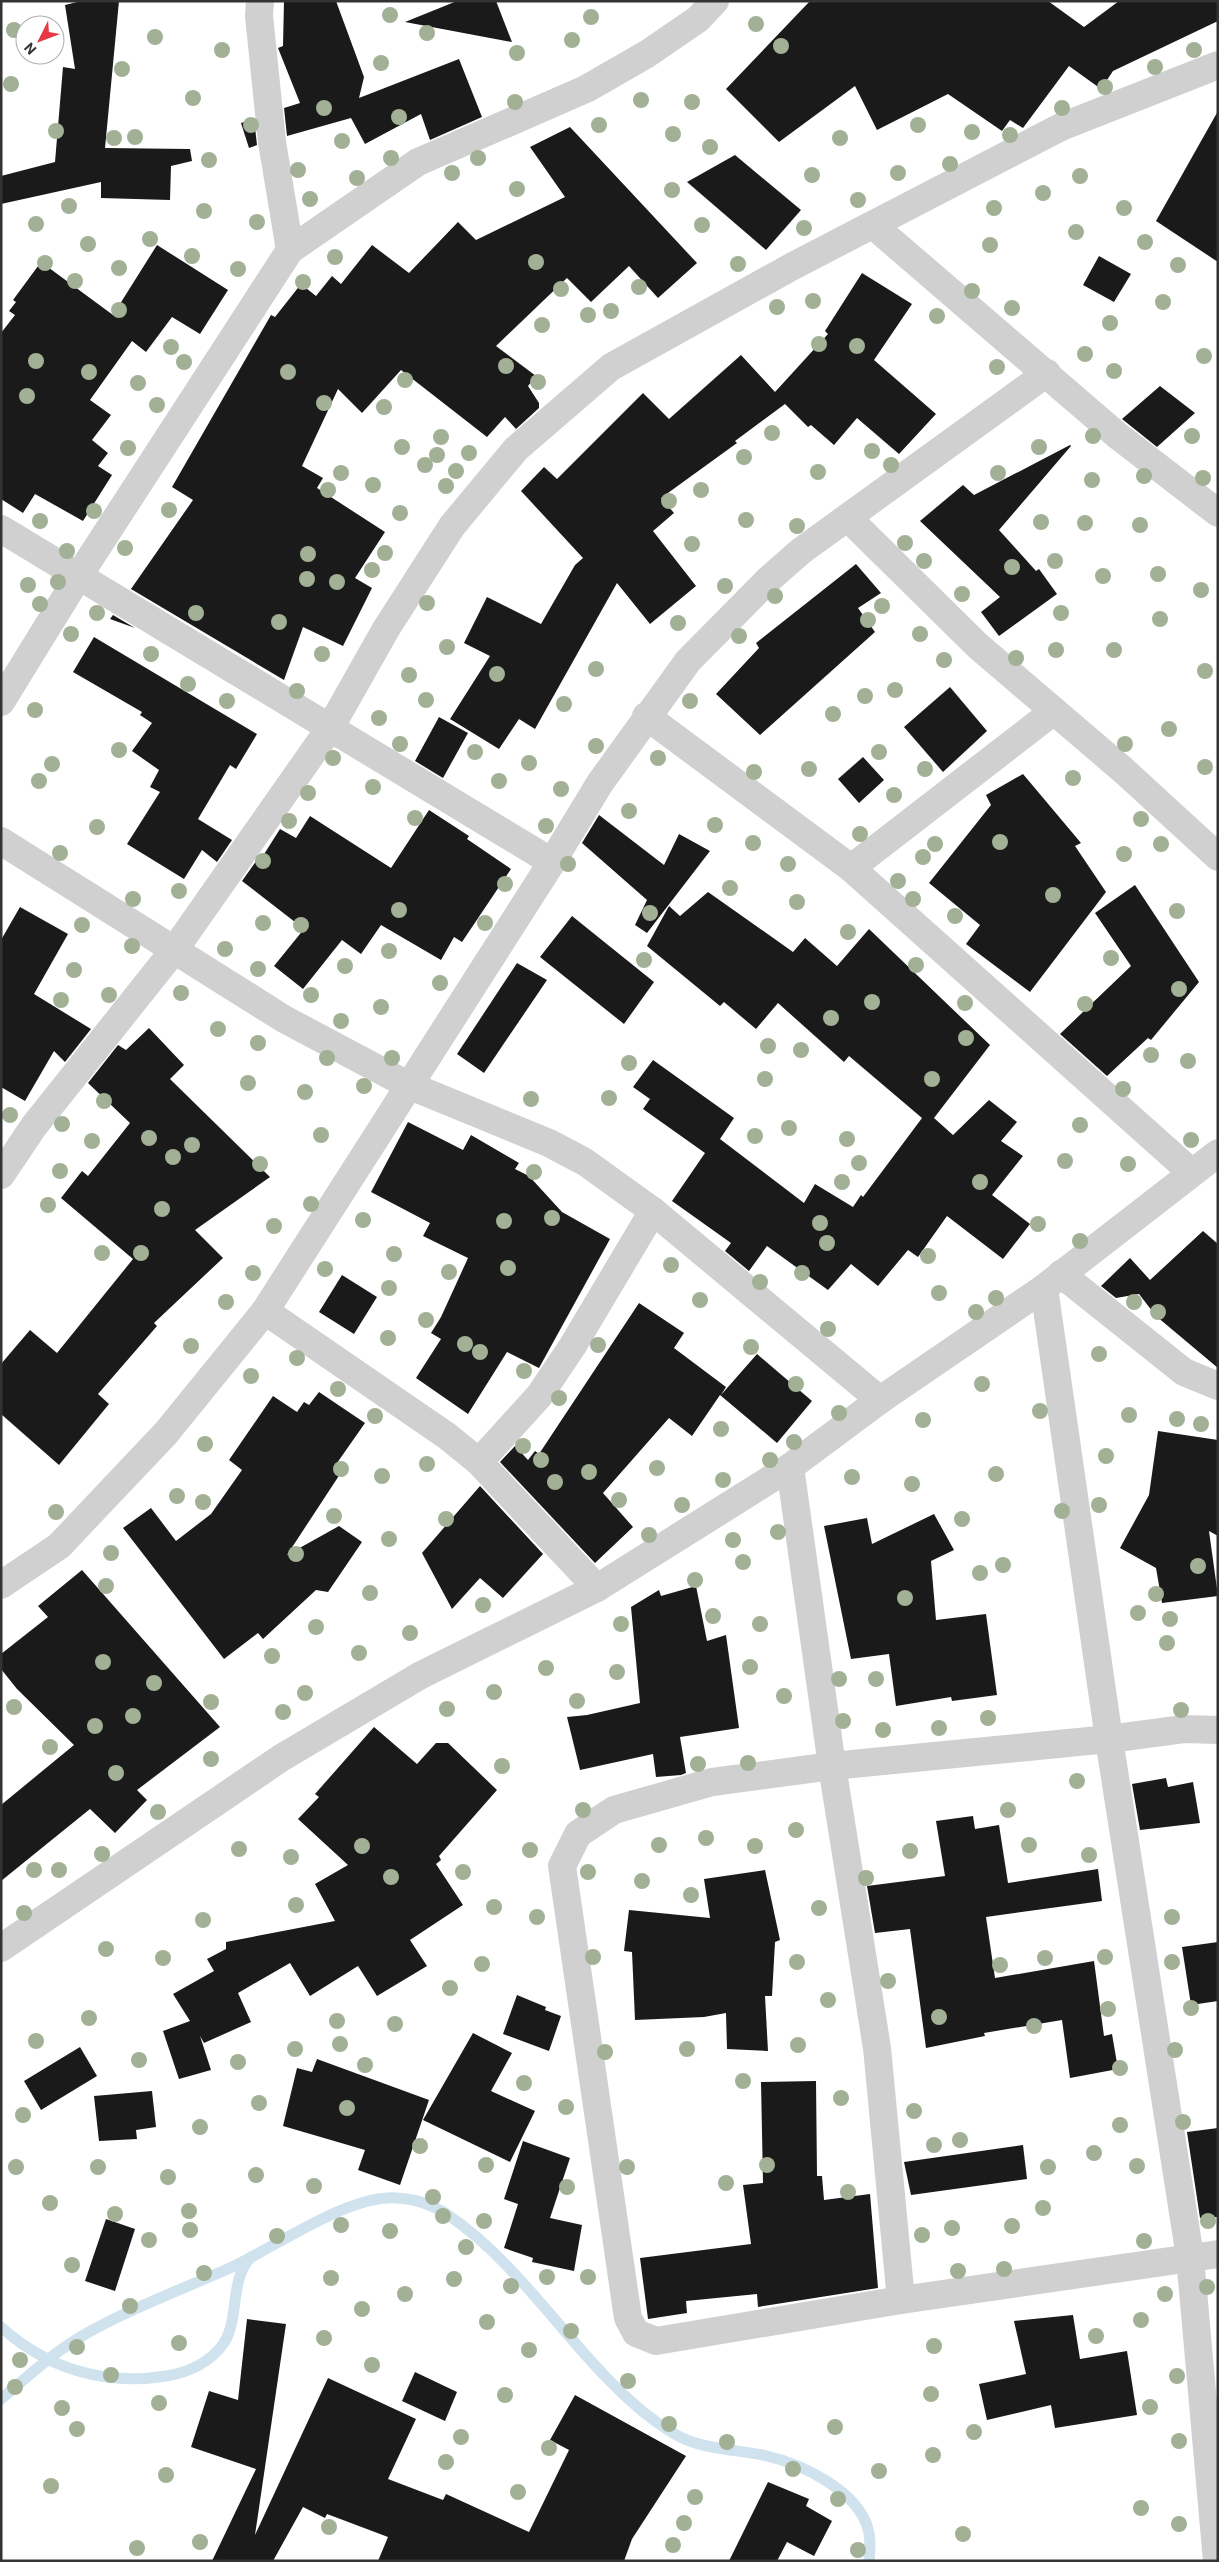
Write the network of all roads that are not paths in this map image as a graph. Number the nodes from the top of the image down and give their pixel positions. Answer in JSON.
{"nodes":[{"id":1,"x":260,"y":1,"type":"edge"},
{"id":2,"x":715,"y":1,"type":"edge"},
{"id":3,"x":1218,"y":65,"type":"edge"},
{"id":4,"x":874,"y":226,"type":"junction"},
{"id":5,"x":290,"y":250,"type":"junction"},
{"id":6,"x":1047,"y":373,"type":"junction"},
{"id":7,"x":1217,"y":510,"type":"edge"},
{"id":8,"x":848,"y":518,"type":"junction"},
{"id":9,"x":1,"y":529,"type":"edge"},
{"id":10,"x":78,"y":577,"type":"junction"},
{"id":11,"x":1,"y":702,"type":"edge"},
{"id":12,"x":1054,"y":711,"type":"junction"},
{"id":13,"x":646,"y":716,"type":"junction"},
{"id":14,"x":330,"y":728,"type":"junction"},
{"id":15,"x":1,"y":841,"type":"edge"},
{"id":16,"x":1218,"y":857,"type":"edge"},
{"id":17,"x":552,"y":862,"type":"junction"},
{"id":18,"x":850,"y":868,"type":"junction"},
{"id":19,"x":175,"y":949,"type":"junction"},
{"id":20,"x":408,"y":1085,"type":"junction"},
{"id":21,"x":1218,"y":1153,"type":"edge"},
{"id":22,"x":1191,"y":1172,"type":"junction"},
{"id":23,"x":1,"y":1176,"type":"edge"},
{"id":24,"x":653,"y":1211,"type":"junction"},
{"id":25,"x":1052,"y":1281,"type":"junction"},
{"id":26,"x":265,"y":1310,"type":"junction"},
{"id":27,"x":1218,"y":1386,"type":"edge"},
{"id":28,"x":880,"y":1400,"type":"junction"},
{"id":29,"x":479,"y":1462,"type":"junction"},
{"id":30,"x":790,"y":1467,"type":"junction"},
{"id":31,"x":1,"y":1585,"type":"edge"},
{"id":32,"x":597,"y":1588,"type":"junction"},
{"id":33,"x":1218,"y":1730,"type":"edge"},
{"id":34,"x":1109,"y":1739,"type":"junction"},
{"id":35,"x":832,"y":1766,"type":"junction"},
{"id":36,"x":1,"y":1948,"type":"edge"},
{"id":37,"x":1218,"y":2254,"type":"edge"},
{"id":38,"x":1190,"y":2256,"type":"junction"},
{"id":39,"x":901,"y":2300,"type":"junction"},
{"id":40,"x":1217,"y":2561,"type":"edge"}],
"edges":[{"from":1,"to":5,"type":"street"},
{"from":2,"to":5,"type":"street"},
{"from":3,"to":4,"type":"street"},
{"from":4,"to":6,"type":"street"},
{"from":4,"to":14,"type":"street"},
{"from":5,"to":10,"type":"street"},
{"from":6,"to":7,"type":"street"},
{"from":6,"to":8,"type":"street"},
{"from":8,"to":12,"type":"street"},
{"from":8,"to":13,"type":"street"},
{"from":9,"to":10,"type":"street"},
{"from":10,"to":11,"type":"street"},
{"from":10,"to":14,"type":"street"},
{"from":12,"to":16,"type":"street"},
{"from":12,"to":18,"type":"street"},
{"from":13,"to":17,"type":"street"},
{"from":13,"to":18,"type":"street"},
{"from":14,"to":17,"type":"street"},
{"from":14,"to":19,"type":"street"},
{"from":15,"to":19,"type":"street"},
{"from":17,"to":20,"type":"street"},
{"from":18,"to":22,"type":"street"},
{"from":19,"to":20,"type":"street"},
{"from":19,"to":23,"type":"street"},
{"from":20,"to":24,"type":"street"},
{"from":20,"to":26,"type":"street"},
{"from":21,"to":22,"type":"street"},
{"from":22,"to":25,"type":"street"},
{"from":24,"to":28,"type":"street"},
{"from":24,"to":29,"type":"street"},
{"from":25,"to":27,"type":"street"},
{"from":25,"to":28,"type":"street"},
{"from":25,"to":34,"type":"street"},
{"from":26,"to":29,"type":"street"},
{"from":26,"to":31,"type":"street"},
{"from":28,"to":30,"type":"street"},
{"from":29,"to":32,"type":"street"},
{"from":30,"to":32,"type":"street"},
{"from":30,"to":35,"type":"street"},
{"from":32,"to":36,"type":"street"},
{"from":33,"to":34,"type":"street"},
{"from":34,"to":35,"type":"street"},
{"from":34,"to":38,"type":"street"},
{"from":35,"to":39,"type":"street"},
{"from":35,"to":39,"type":"street"},
{"from":37,"to":38,"type":"street"},
{"from":38,"to":39,"type":"street"},
{"from":38,"to":40,"type":"street"}]}
